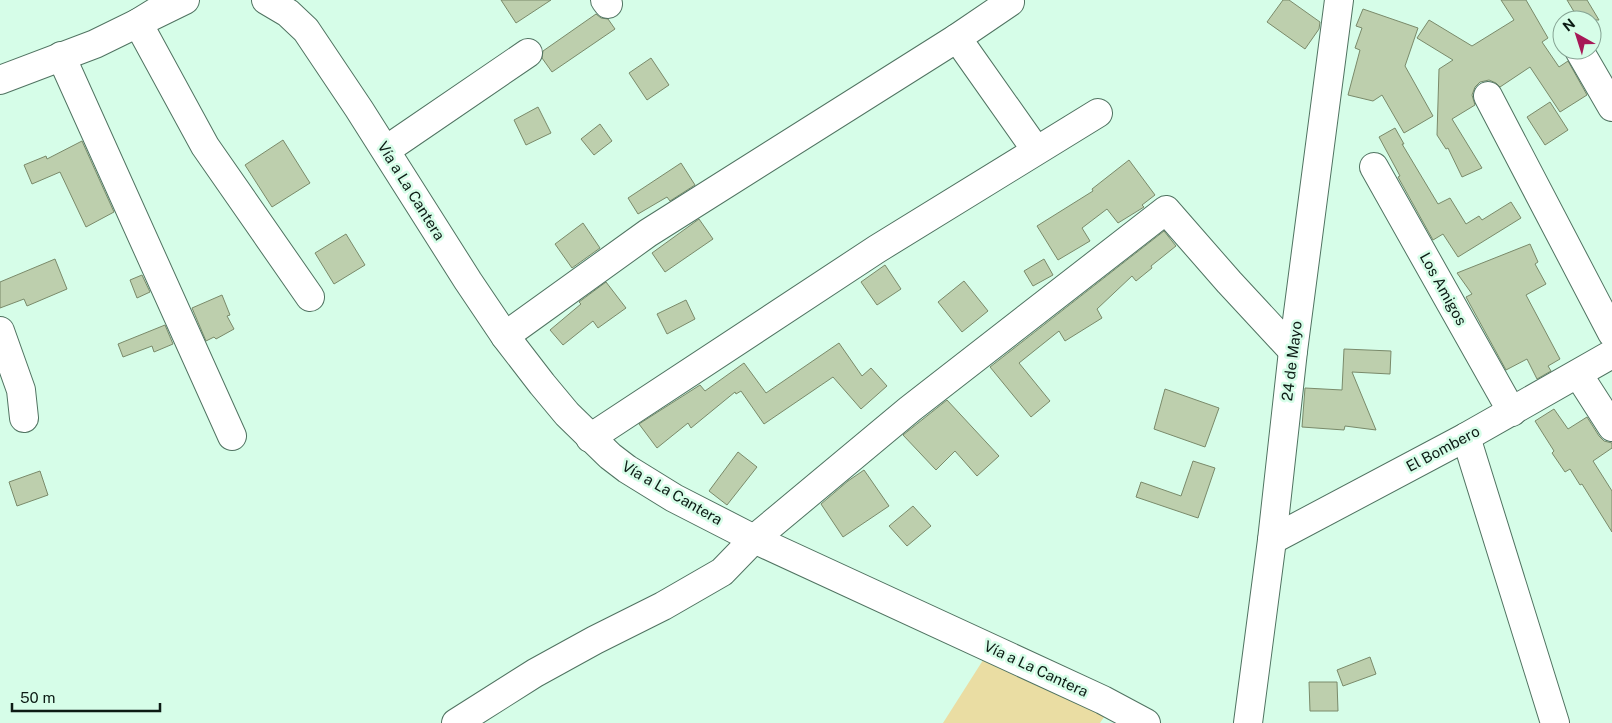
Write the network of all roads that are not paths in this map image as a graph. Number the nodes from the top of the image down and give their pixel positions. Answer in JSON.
{"nodes":[{"id":1,"x":174,"y":0,"type":"edge"},
{"id":2,"x":185,"y":0,"type":"edge"},
{"id":3,"x":266,"y":0,"type":"edge"},
{"id":4,"x":286,"y":0,"type":"edge"},
{"id":5,"x":1339,"y":0,"type":"edge"},
{"id":6,"x":1010,"y":2,"type":"dead end"},
{"id":7,"x":138,"y":23,"type":"junction"},
{"id":8,"x":306,"y":30,"type":"junction"},
{"id":9,"x":958,"y":38,"type":"junction"},
{"id":10,"x":528,"y":53,"type":"dead end"},
{"id":11,"x":61,"y":56,"type":"junction"},
{"id":12,"x":1585,"y":60,"type":"edge"},
{"id":13,"x":0,"y":80,"type":"edge"},
{"id":14,"x":1488,"y":96,"type":"dead end"},
{"id":15,"x":1612,"y":108,"type":"edge"},
{"id":16,"x":1098,"y":113,"type":"dead end"},
{"id":17,"x":386,"y":150,"type":"junction"},
{"id":18,"x":1036,"y":150,"type":"junction"},
{"id":19,"x":1374,"y":166,"type":"dead end"},
{"id":20,"x":310,"y":297,"type":"dead end"},
{"id":21,"x":0,"y":331,"type":"edge"},
{"id":22,"x":1612,"y":332,"type":"edge"},
{"id":23,"x":505,"y":336,"type":"junction"},
{"id":24,"x":1292,"y":351,"type":"junction"},
{"id":25,"x":1612,"y":354,"type":"edge"},
{"id":26,"x":1578,"y":374,"type":"junction"},
{"id":27,"x":1512,"y":412,"type":"junction"},
{"id":28,"x":24,"y":418,"type":"dead end"},
{"id":29,"x":1612,"y":427,"type":"edge"},
{"id":30,"x":232,"y":436,"type":"dead end"},
{"id":31,"x":1466,"y":437,"type":"junction"},
{"id":32,"x":590,"y":438,"type":"junction"},
{"id":33,"x":754,"y":539,"type":"junction"},
{"id":34,"x":1272,"y":540,"type":"junction"},
{"id":35,"x":1136,"y":721,"type":"edge"},
{"id":36,"x":456,"y":723,"type":"edge"},
{"id":37,"x":1248,"y":723,"type":"edge"},
{"id":38,"x":1555,"y":723,"type":"edge"}],
"edges":[{"from":1,"to":7,"type":"street"},
{"from":2,"to":7,"type":"street"},
{"from":3,"to":8,"type":"street","name":"Vía a La Cantera"},
{"from":4,"to":8,"type":"street"},
{"from":5,"to":24,"type":"street","name":"24 de Mayo"},
{"from":6,"to":9,"type":"street"},
{"from":7,"to":11,"type":"street"},
{"from":7,"to":20,"type":"street"},
{"from":8,"to":17,"type":"street","name":"Vía a La Cantera"},
{"from":9,"to":18,"type":"street"},
{"from":9,"to":23,"type":"street"},
{"from":10,"to":17,"type":"street"},
{"from":11,"to":13,"type":"street"},
{"from":11,"to":30,"type":"street"},
{"from":12,"to":15,"type":"street"},
{"from":14,"to":22,"type":"street"},
{"from":16,"to":18,"type":"street"},
{"from":17,"to":23,"type":"street","name":"Vía a La Cantera"},
{"from":18,"to":32,"type":"street"},
{"from":19,"to":27,"type":"street","name":"Los Amigos"},
{"from":21,"to":28,"type":"street"},
{"from":23,"to":32,"type":"street","name":"Vía a La Cantera"},
{"from":24,"to":33,"type":"street"},
{"from":24,"to":34,"type":"street","name":"24 de Mayo"},
{"from":25,"to":26,"type":"street","name":"El Bombero"},
{"from":26,"to":27,"type":"street","name":"El Bombero"},
{"from":26,"to":29,"type":"street"},
{"from":27,"to":31,"type":"street","name":"El Bombero"},
{"from":31,"to":34,"type":"street","name":"El Bombero"},
{"from":31,"to":38,"type":"street"},
{"from":32,"to":33,"type":"street","name":"Vía a La Cantera"},
{"from":33,"to":35,"type":"street","name":"Vía a La Cantera"},
{"from":33,"to":36,"type":"street"},
{"from":34,"to":37,"type":"street","name":"24 de Mayo"}]}
